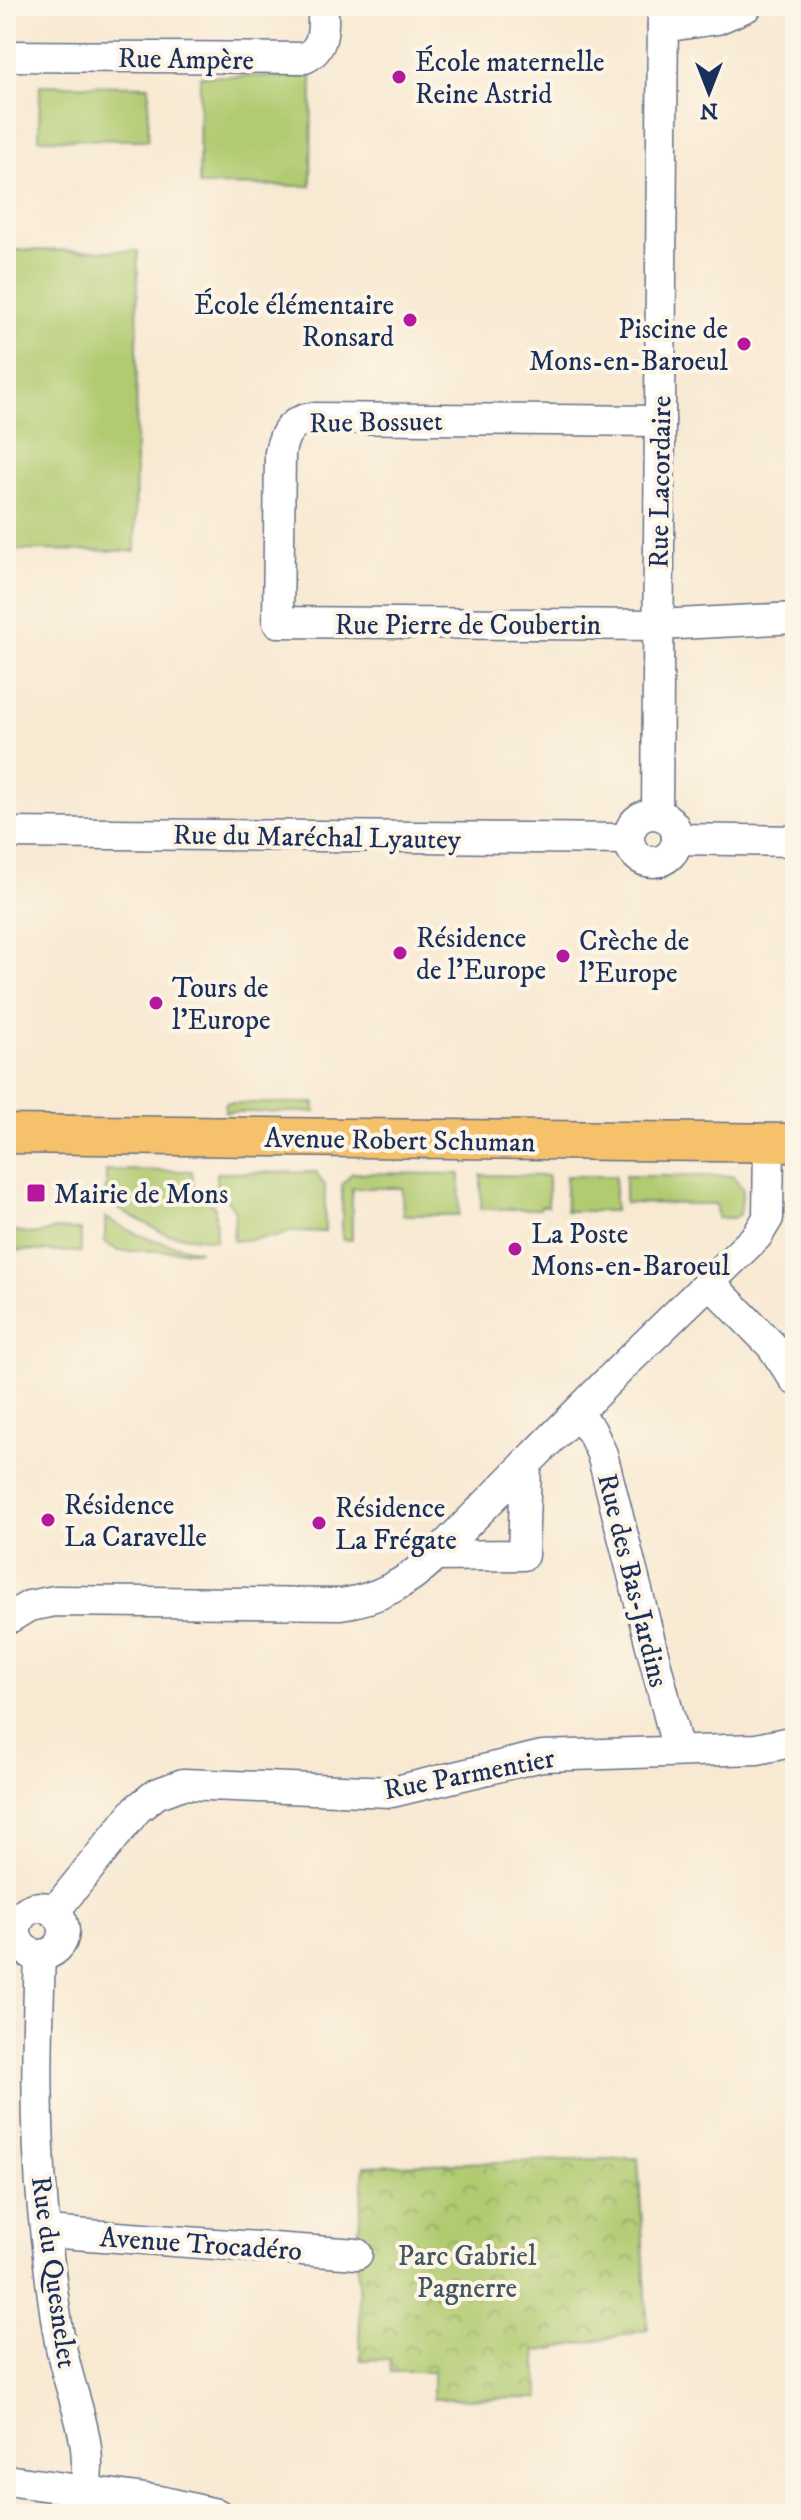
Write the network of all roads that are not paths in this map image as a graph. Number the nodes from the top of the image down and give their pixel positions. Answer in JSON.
{"nodes":[{"id":1,"x":323,"y":6,"type":"edge"},
{"id":2,"x":747,"y":6,"type":"edge"},
{"id":3,"x":663,"y":16,"type":"edge"},
{"id":4,"x":6,"y":56,"type":"edge"},
{"id":5,"x":660,"y":421,"type":"junction"},
{"id":6,"x":795,"y":618,"type":"edge"},
{"id":7,"x":278,"y":622,"type":"joint"},
{"id":8,"x":658,"y":625,"type":"junction"},
{"id":9,"x":657,"y":814,"type":"junction"},
{"id":10,"x":6,"y":833,"type":"edge"},
{"id":11,"x":628,"y":839,"type":"junction"},
{"id":12,"x":677,"y":839,"type":"junction"},
{"id":13,"x":795,"y":841,"type":"edge"},
{"id":14,"x":6,"y":1134,"type":"edge"},
{"id":15,"x":782,"y":1143,"type":"edge"},
{"id":16,"x":710,"y":1283,"type":"junction"},
{"id":17,"x":795,"y":1380,"type":"edge"},
{"id":18,"x":576,"y":1416,"type":"junction"},
{"id":19,"x":526,"y":1464,"type":"junction"},
{"id":20,"x":435,"y":1556,"type":"junction"},
{"id":21,"x":6,"y":1620,"type":"edge"},
{"id":22,"x":795,"y":1741,"type":"edge"},
{"id":23,"x":678,"y":1751,"type":"junction"},
{"id":24,"x":54,"y":1912,"type":"junction"},
{"id":25,"x":12,"y":1918,"type":"edge"},
{"id":26,"x":40,"y":1955,"type":"junction"},
{"id":27,"x":46,"y":2232,"type":"junction"},
{"id":28,"x":357,"y":2254,"type":"dead end"},
{"id":29,"x":6,"y":2480,"type":"edge"},
{"id":30,"x":82,"y":2502,"type":"edge"},
{"id":31,"x":217,"y":2514,"type":"edge"}],
"edges":[{"from":1,"to":4,"type":"street","name":"Rue Ampère"},
{"from":2,"to":3,"type":"street"},
{"from":3,"to":5,"type":"street","name":"Rue Lacordaire"},
{"from":5,"to":7,"type":"street","name":"Rue Bossuet"},
{"from":5,"to":8,"type":"street","name":"Rue Lacordaire"},
{"from":6,"to":8,"type":"street","name":"Rue Pierre de Coubertin"},
{"from":7,"to":8,"type":"street","name":"Rue Pierre de Coubertin"},
{"from":8,"to":9,"type":"street","name":"Rue Lacordaire"},
{"from":9,"to":11,"type":"street"},
{"from":9,"to":12,"type":"street"},
{"from":10,"to":11,"type":"street","name":"Rue du Maréchal Lyautey"},
{"from":11,"to":12,"type":"street"},
{"from":12,"to":13,"type":"street"},
{"from":14,"to":15,"type":"main road","name":"Avenue Robert Schuman"},
{"from":15,"to":16,"type":"street"},
{"from":16,"to":17,"type":"street"},
{"from":16,"to":18,"type":"street"},
{"from":18,"to":19,"type":"street"},
{"from":18,"to":23,"type":"street","name":"Rue des Bas-Jardins"},
{"from":19,"to":20,"type":"street"},
{"from":19,"to":20,"type":"street"},
{"from":20,"to":21,"type":"street"},
{"from":22,"to":23,"type":"street","name":"Rue Parmentier"},
{"from":23,"to":24,"type":"street","name":"Rue Parmentier"},
{"from":24,"to":25,"type":"street"},
{"from":24,"to":26,"type":"street"},
{"from":25,"to":26,"type":"street"},
{"from":26,"to":27,"type":"street","name":"Rue du Quesnelet"},
{"from":27,"to":28,"type":"street","name":"Avenue Trocadéro"},
{"from":27,"to":30,"type":"street","name":"Rue du Quesnelet"},
{"from":29,"to":30,"type":"street"},
{"from":30,"to":31,"type":"street"}]}
